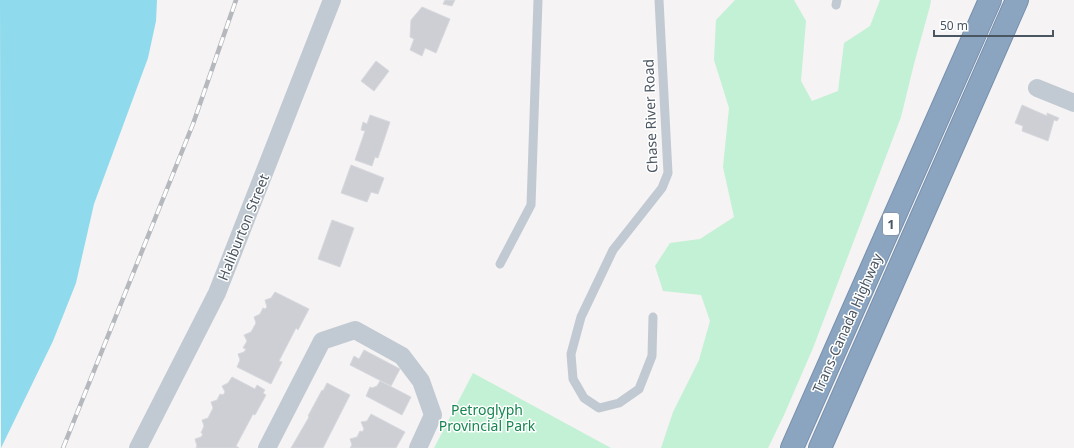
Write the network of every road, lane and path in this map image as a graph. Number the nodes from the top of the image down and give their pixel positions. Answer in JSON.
{"nodes":[{"id":1,"x":332,"y":0,"type":"edge"},
{"id":2,"x":538,"y":0,"type":"edge"},
{"id":3,"x":659,"y":0,"type":"edge"},
{"id":4,"x":990,"y":0,"type":"edge"},
{"id":5,"x":1017,"y":0,"type":"edge"},
{"id":6,"x":1037,"y":88,"type":"dead end"},
{"id":7,"x":1074,"y":103,"type":"edge"},
{"id":8,"x":500,"y":264,"type":"dead end"},
{"id":9,"x":653,"y":316,"type":"dead end"},
{"id":10,"x":138,"y":448,"type":"edge"},
{"id":11,"x":266,"y":448,"type":"edge"},
{"id":12,"x":418,"y":448,"type":"edge"},
{"id":13,"x":792,"y":448,"type":"edge"},
{"id":14,"x":820,"y":448,"type":"edge"}],
"edges":[{"from":1,"to":10,"type":"street","name":"Haliburton Street"},
{"from":2,"to":8,"type":"lane"},
{"from":3,"to":9,"type":"lane","name":"Chase River Road"},
{"from":4,"to":13,"type":"highway","name":"Trans-Canada Highway","number":"1"},
{"from":5,"to":14,"type":"highway","name":"Trans-Canada Highway","number":"1"},
{"from":6,"to":7,"type":"street"},
{"from":11,"to":12,"type":"street"}]}
